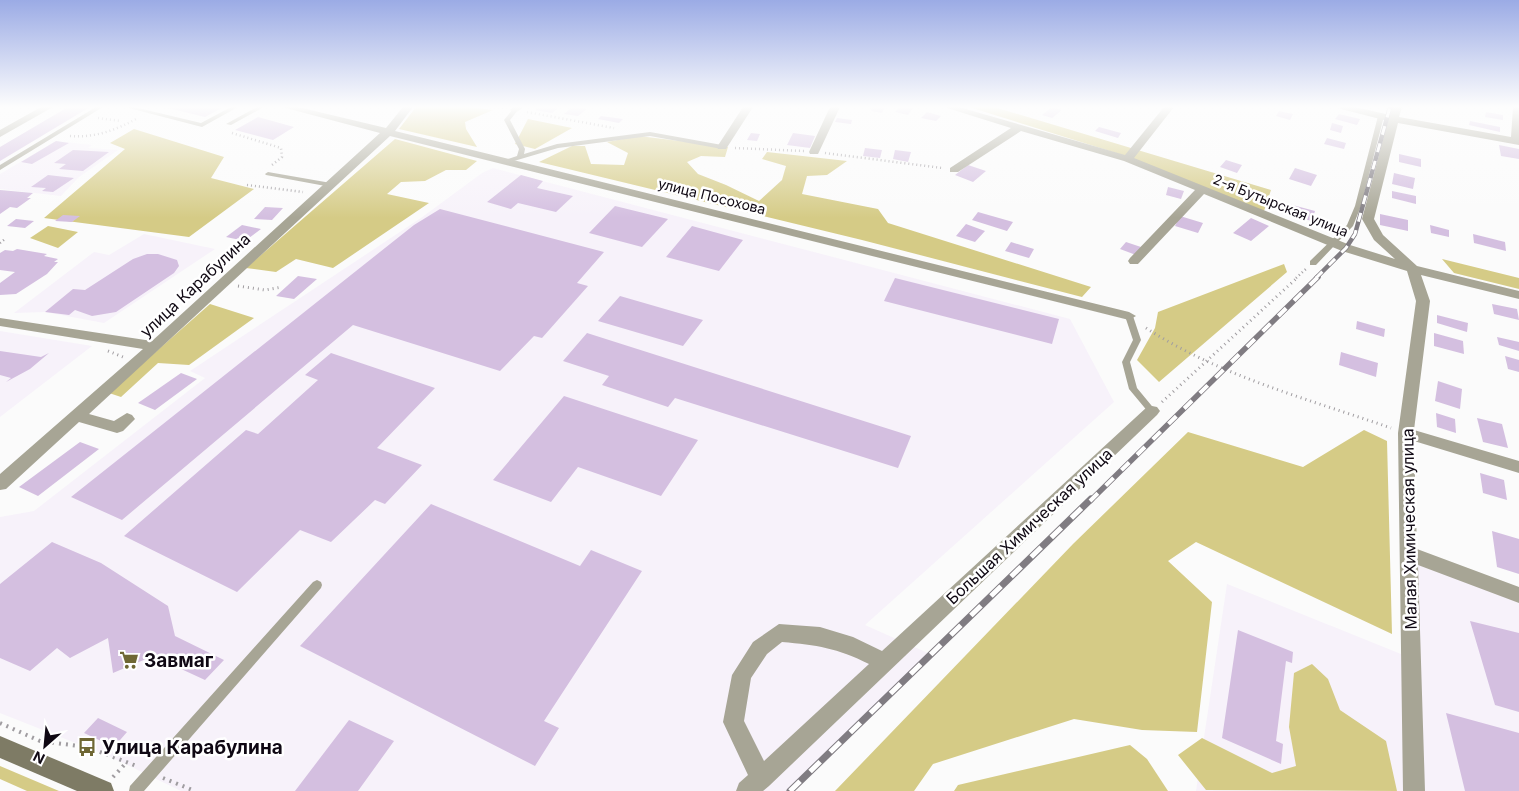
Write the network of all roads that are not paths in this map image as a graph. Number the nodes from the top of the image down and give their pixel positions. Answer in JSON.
{"nodes":[{"id":1,"x":40,"y":144,"type":"edge"},
{"id":2,"x":375,"y":144,"type":"edge"},
{"id":3,"x":437,"y":144,"type":"edge"},
{"id":4,"x":519,"y":144,"type":"edge"},
{"id":5,"x":574,"y":144,"type":"edge"},
{"id":6,"x":705,"y":144,"type":"edge"},
{"id":7,"x":724,"y":144,"type":"edge"},
{"id":8,"x":818,"y":144,"type":"edge"},
{"id":9,"x":994,"y":144,"type":"edge"},
{"id":10,"x":1075,"y":144,"type":"edge"},
{"id":11,"x":1137,"y":144,"type":"edge"},
{"id":12,"x":1378,"y":144,"type":"edge"},
{"id":13,"x":1382,"y":144,"type":"edge"},
{"id":14,"x":722,"y":147,"type":"joint"},
{"id":15,"x":814,"y":152,"type":"road end"},
{"id":16,"x":520,"y":157,"type":"junction"},
{"id":17,"x":1128,"y":160,"type":"junction"},
{"id":18,"x":507,"y":161,"type":"junction"},
{"id":19,"x":0,"y":168,"type":"edge"},
{"id":20,"x":954,"y":170,"type":"road end"},
{"id":21,"x":268,"y":174,"type":"road end"},
{"id":22,"x":331,"y":184,"type":"junction"},
{"id":23,"x":1202,"y":189,"type":"junction"},
{"id":24,"x":1334,"y":244,"type":"junction"},
{"id":25,"x":1134,"y":261,"type":"dead end"},
{"id":26,"x":1313,"y":263,"type":"road end"},
{"id":27,"x":1413,"y":269,"type":"junction"},
{"id":28,"x":1519,"y":295,"type":"edge"},
{"id":29,"x":1129,"y":316,"type":"joint"},
{"id":30,"x":0,"y":322,"type":"edge"},
{"id":31,"x":155,"y":346,"type":"junction"},
{"id":32,"x":1152,"y":411,"type":"joint"},
{"id":33,"x":76,"y":416,"type":"junction"},
{"id":34,"x":127,"y":420,"type":"dead end"},
{"id":35,"x":1406,"y":433,"type":"junction"},
{"id":36,"x":1519,"y":467,"type":"edge"},
{"id":37,"x":0,"y":484,"type":"edge"},
{"id":38,"x":1410,"y":554,"type":"junction"},
{"id":39,"x":317,"y":585,"type":"dead end"},
{"id":40,"x":1519,"y":595,"type":"edge"},
{"id":41,"x":885,"y":662,"type":"junction"},
{"id":42,"x":0,"y":747,"type":"edge"},
{"id":43,"x":754,"y":785,"type":"edge"},
{"id":44,"x":103,"y":791,"type":"edge"},
{"id":45,"x":135,"y":791,"type":"edge"},
{"id":46,"x":1414,"y":791,"type":"edge"}],
"edges":[{"from":1,"to":19,"type":"lane"},
{"from":2,"to":22,"type":"street","name":"улица Карабулина"},
{"from":3,"to":18,"type":"street","name":"улица Посохова"},
{"from":4,"to":16,"type":"lane"},
{"from":5,"to":16,"type":"lane"},
{"from":6,"to":14,"type":"lane"},
{"from":7,"to":14,"type":"street"},
{"from":8,"to":15,"type":"street"},
{"from":9,"to":20,"type":"street"},
{"from":10,"to":17,"type":"street","name":"2-я Бутырская улица"},
{"from":11,"to":17,"type":"street"},
{"from":12,"to":24,"type":"lane"},
{"from":13,"to":27,"type":"street"},
{"from":16,"to":18,"type":"lane"},
{"from":17,"to":23,"type":"street","name":"2-я Бутырская улица"},
{"from":18,"to":29,"type":"street","name":"улица Посохова"},
{"from":21,"to":22,"type":"lane"},
{"from":22,"to":31,"type":"street","name":"улица Карабулина"},
{"from":23,"to":24,"type":"street","name":"2-я Бутырская улица"},
{"from":23,"to":25,"type":"street"},
{"from":24,"to":26,"type":"lane"},
{"from":24,"to":27,"type":"street","name":"2-я Бутырская улица"},
{"from":27,"to":28,"type":"street","name":"2-я Бутырская улица"},
{"from":27,"to":35,"type":"street","name":"Малая Химическая улица"},
{"from":29,"to":32,"type":"lane"},
{"from":30,"to":31,"type":"street"},
{"from":31,"to":33,"type":"street","name":"улица Карабулина"},
{"from":32,"to":41,"type":"street","name":"Большая Химическая улица"},
{"from":33,"to":34,"type":"street"},
{"from":33,"to":37,"type":"street","name":"улица Карабулина"},
{"from":35,"to":36,"type":"street"},
{"from":35,"to":38,"type":"street","name":"Малая Химическая улица"},
{"from":38,"to":40,"type":"street"},
{"from":38,"to":46,"type":"street","name":"Малая Химическая улица"},
{"from":39,"to":45,"type":"lane"},
{"from":41,"to":43,"type":"street","name":"Большая Химическая улица"},
{"from":41,"to":43,"type":"street"},
{"from":42,"to":44,"type":"main road"}]}
